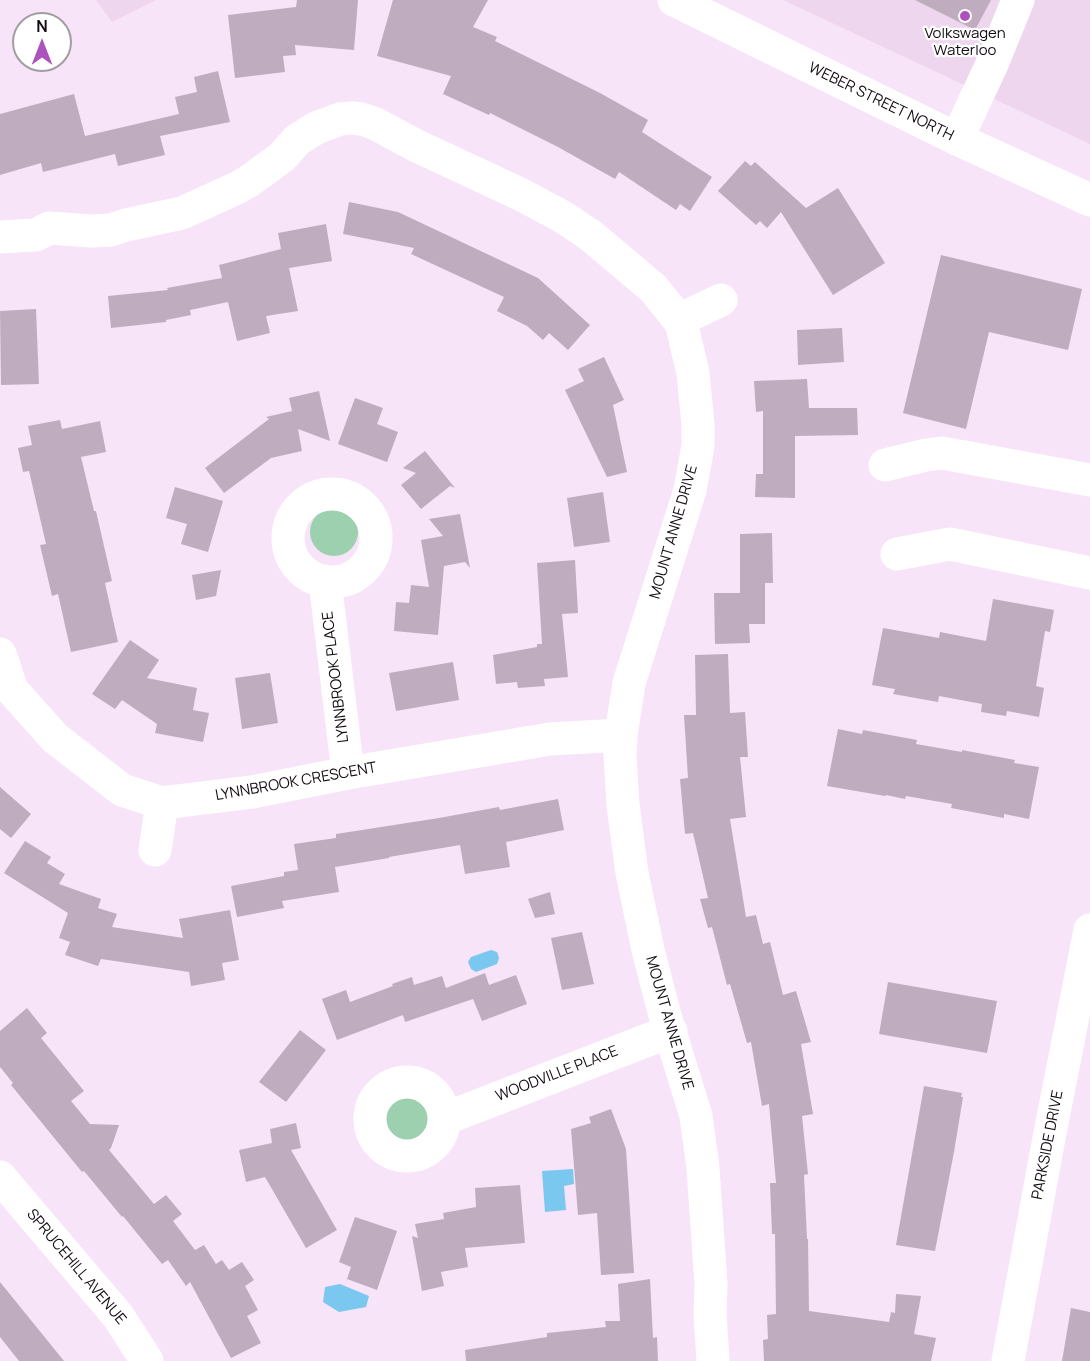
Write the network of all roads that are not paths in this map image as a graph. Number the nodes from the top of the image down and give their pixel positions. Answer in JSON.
{"nodes":[{"id":1,"x":674,"y":0,"type":"edge"},
{"id":2,"x":1018,"y":0,"type":"edge"},
{"id":3,"x":957,"y":139,"type":"junction"},
{"id":4,"x":1090,"y":201,"type":"edge"},
{"id":5,"x":0,"y":237,"type":"edge"},
{"id":6,"x":721,"y":300,"type":"dead end"},
{"id":7,"x":679,"y":320,"type":"junction"},
{"id":8,"x":885,"y":465,"type":"dead end"},
{"id":9,"x":1090,"y":480,"type":"edge"},
{"id":10,"x":897,"y":554,"type":"dead end"},
{"id":11,"x":1090,"y":573,"type":"edge"},
{"id":12,"x":325,"y":581,"type":"dead end"},
{"id":13,"x":0,"y":654,"type":"edge"},
{"id":14,"x":621,"y":735,"type":"junction"},
{"id":15,"x":348,"y":772,"type":"junction"},
{"id":16,"x":162,"y":803,"type":"junction"},
{"id":17,"x":155,"y":850,"type":"dead end"},
{"id":18,"x":1090,"y":930,"type":"edge"},
{"id":19,"x":670,"y":1031,"type":"junction"},
{"id":20,"x":444,"y":1119,"type":"dead end"},
{"id":21,"x":0,"y":1176,"type":"edge"},
{"id":22,"x":147,"y":1361,"type":"edge"},
{"id":23,"x":713,"y":1361,"type":"edge"},
{"id":24,"x":1009,"y":1361,"type":"edge"}],
"edges":[{"from":1,"to":3,"type":"street","name":"WEBER STREET NORTH"},
{"from":2,"to":3,"type":"street"},
{"from":3,"to":4,"type":"street","name":"WEBER STREET NORTH"},
{"from":5,"to":7,"type":"street","name":"MOUNT ANNE DRIVE"},
{"from":6,"to":7,"type":"street"},
{"from":7,"to":14,"type":"street","name":"MOUNT ANNE DRIVE"},
{"from":8,"to":9,"type":"street"},
{"from":10,"to":11,"type":"street"},
{"from":12,"to":15,"type":"street","name":"LYNNBROOK PLACE"},
{"from":13,"to":16,"type":"street","name":"LYNNBROOK CRESCENT"},
{"from":14,"to":15,"type":"street","name":"LYNNBROOK CRESCENT"},
{"from":14,"to":19,"type":"street","name":"MOUNT ANNE DRIVE"},
{"from":15,"to":16,"type":"street","name":"LYNNBROOK CRESCENT"},
{"from":16,"to":17,"type":"street"},
{"from":18,"to":24,"type":"street","name":"PARKSIDE DRIVE"},
{"from":19,"to":20,"type":"street","name":"WOODVILLE PLACE"},
{"from":19,"to":23,"type":"street","name":"MOUNT ANNE DRIVE"},
{"from":21,"to":22,"type":"street","name":"SPRUCEHILL AVENUE"}]}
